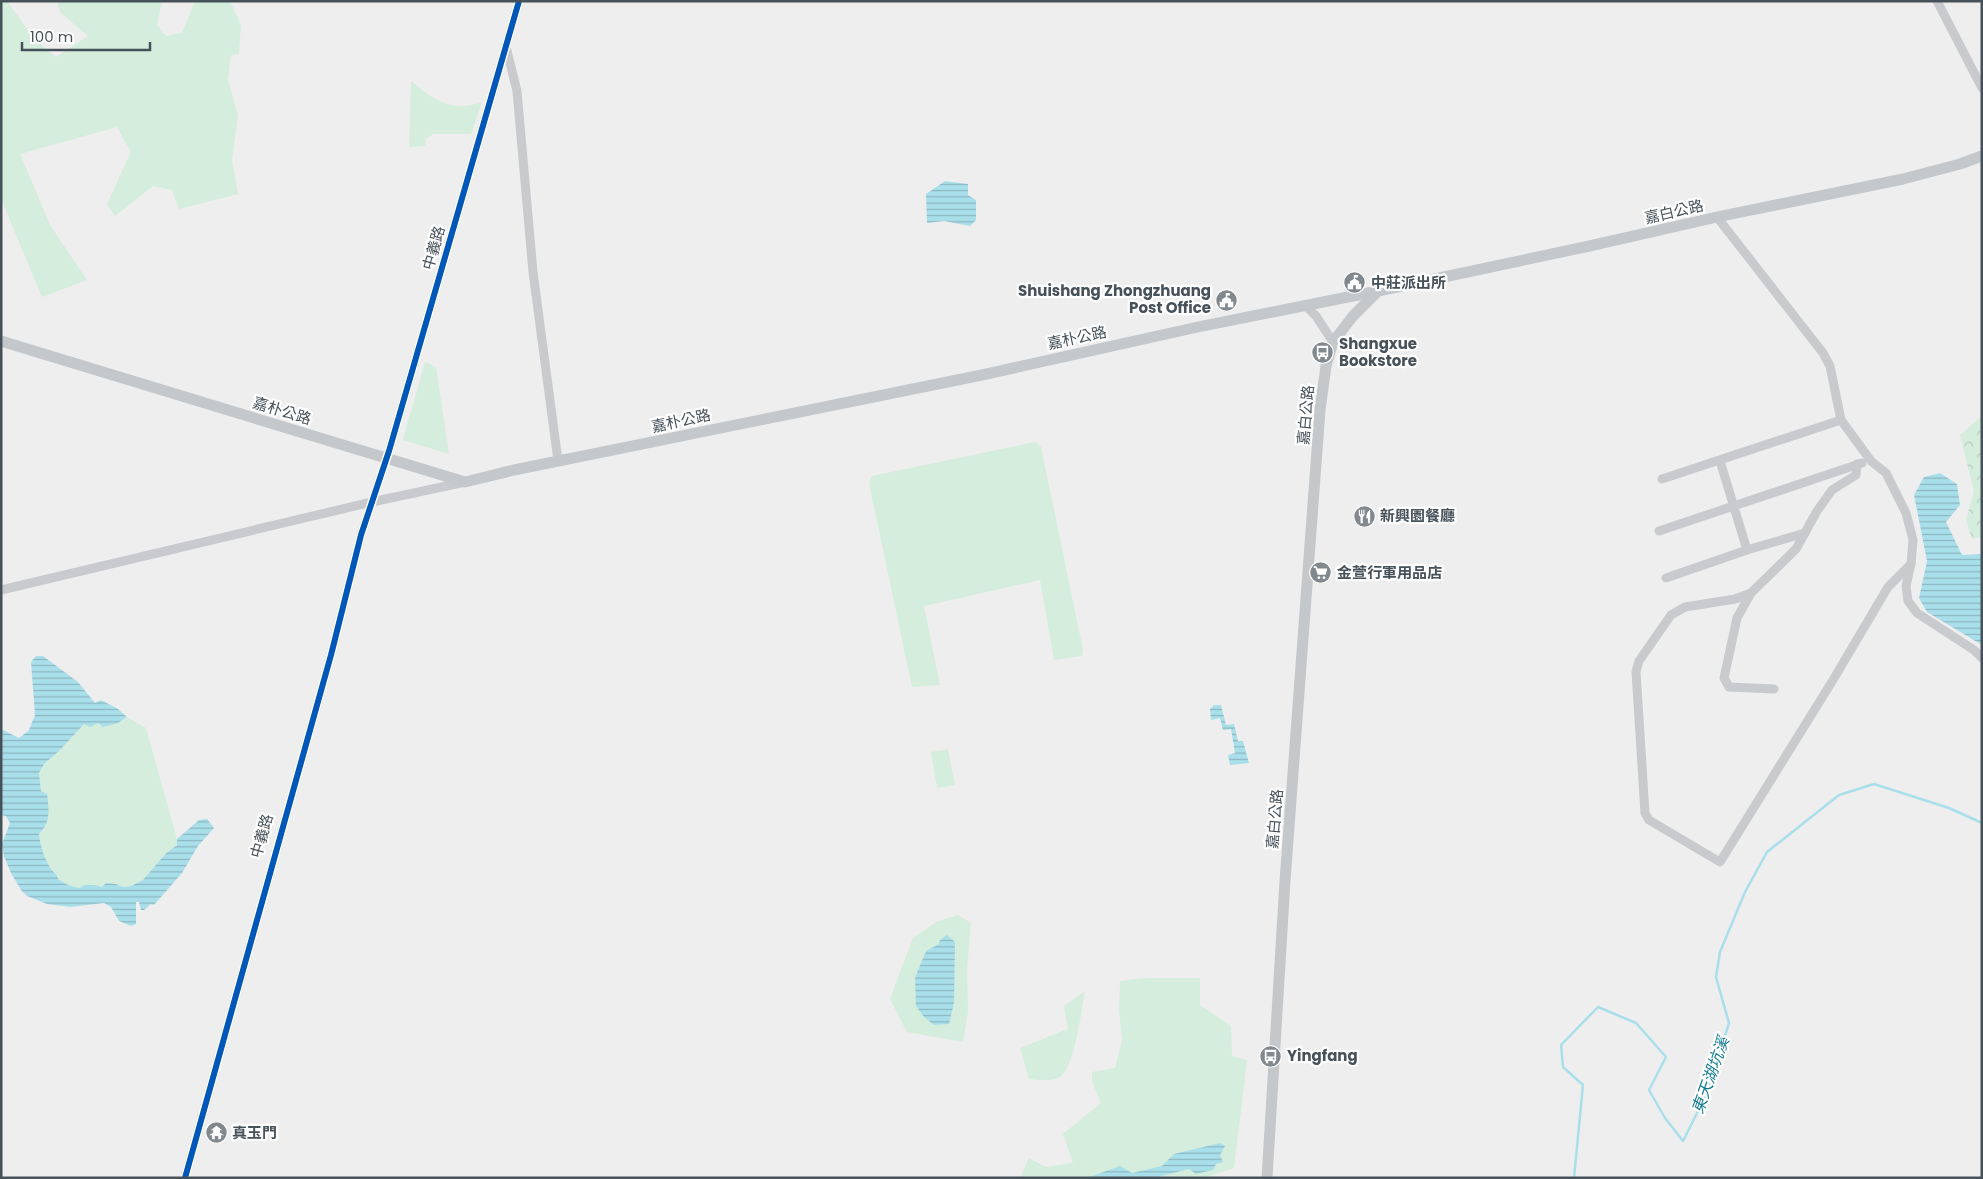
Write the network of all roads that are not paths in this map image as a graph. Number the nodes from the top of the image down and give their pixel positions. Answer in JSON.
{"nodes":[{"id":1,"x":518,"y":1,"type":"edge"},
{"id":2,"x":1936,"y":1,"type":"edge"},
{"id":3,"x":506,"y":45,"type":"junction"},
{"id":4,"x":1982,"y":88,"type":"edge"},
{"id":5,"x":1982,"y":156,"type":"edge"},
{"id":6,"x":1717,"y":217,"type":"junction"},
{"id":7,"x":1378,"y":291,"type":"junction"},
{"id":8,"x":1306,"y":306,"type":"junction"},
{"id":9,"x":1,"y":341,"type":"edge"},
{"id":10,"x":1333,"y":342,"type":"junction"},
{"id":11,"x":1841,"y":420,"type":"junction"},
{"id":12,"x":386,"y":459,"type":"junction"},
{"id":13,"x":558,"y":460,"type":"junction"},
{"id":14,"x":1720,"y":460,"type":"junction"},
{"id":15,"x":1871,"y":460,"type":"junction"},
{"id":16,"x":1857,"y":464,"type":"junction"},
{"id":17,"x":1662,"y":479,"type":"dead end"},
{"id":18,"x":465,"y":482,"type":"junction"},
{"id":19,"x":372,"y":502,"type":"junction"},
{"id":20,"x":1733,"y":506,"type":"junction"},
{"id":21,"x":1659,"y":531,"type":"dead end"},
{"id":22,"x":1805,"y":533,"type":"junction"},
{"id":23,"x":1747,"y":550,"type":"junction"},
{"id":24,"x":1911,"y":564,"type":"junction"},
{"id":25,"x":1666,"y":578,"type":"dead end"},
{"id":26,"x":1,"y":590,"type":"edge"},
{"id":27,"x":1751,"y":593,"type":"junction"},
{"id":28,"x":1982,"y":658,"type":"edge"},
{"id":29,"x":1774,"y":689,"type":"dead end"},
{"id":30,"x":185,"y":1178,"type":"edge"},
{"id":31,"x":1267,"y":1178,"type":"edge"}],
"edges":[{"from":1,"to":3,"type":"street","name":"中義路"},
{"from":2,"to":4,"type":"street"},
{"from":3,"to":12,"type":"street","name":"中義路"},
{"from":3,"to":13,"type":"street"},
{"from":5,"to":6,"type":"main road","name":"嘉白公路"},
{"from":6,"to":7,"type":"main road","name":"嘉白公路"},
{"from":6,"to":11,"type":"street"},
{"from":7,"to":8,"type":"main road","name":"嘉朴公路"},
{"from":7,"to":10,"type":"main road","name":"嘉白公路"},
{"from":8,"to":10,"type":"street"},
{"from":8,"to":13,"type":"main road","name":"嘉朴公路"},
{"from":9,"to":12,"type":"main road","name":"嘉朴公路"},
{"from":10,"to":31,"type":"main road","name":"嘉白公路"},
{"from":11,"to":14,"type":"street"},
{"from":11,"to":15,"type":"street"},
{"from":12,"to":18,"type":"main road","name":"嘉朴公路"},
{"from":12,"to":19,"type":"street","name":"中義路"},
{"from":13,"to":18,"type":"main road","name":"嘉朴公路"},
{"from":14,"to":17,"type":"street"},
{"from":14,"to":20,"type":"street"},
{"from":15,"to":16,"type":"street"},
{"from":15,"to":24,"type":"street"},
{"from":16,"to":20,"type":"street"},
{"from":16,"to":22,"type":"street"},
{"from":18,"to":19,"type":"street"},
{"from":19,"to":26,"type":"street"},
{"from":19,"to":30,"type":"street","name":"中義路"},
{"from":20,"to":21,"type":"street"},
{"from":20,"to":23,"type":"street"},
{"from":22,"to":23,"type":"street"},
{"from":22,"to":27,"type":"street"},
{"from":23,"to":25,"type":"street"},
{"from":24,"to":27,"type":"street"},
{"from":24,"to":28,"type":"street"},
{"from":27,"to":29,"type":"street"}]}
